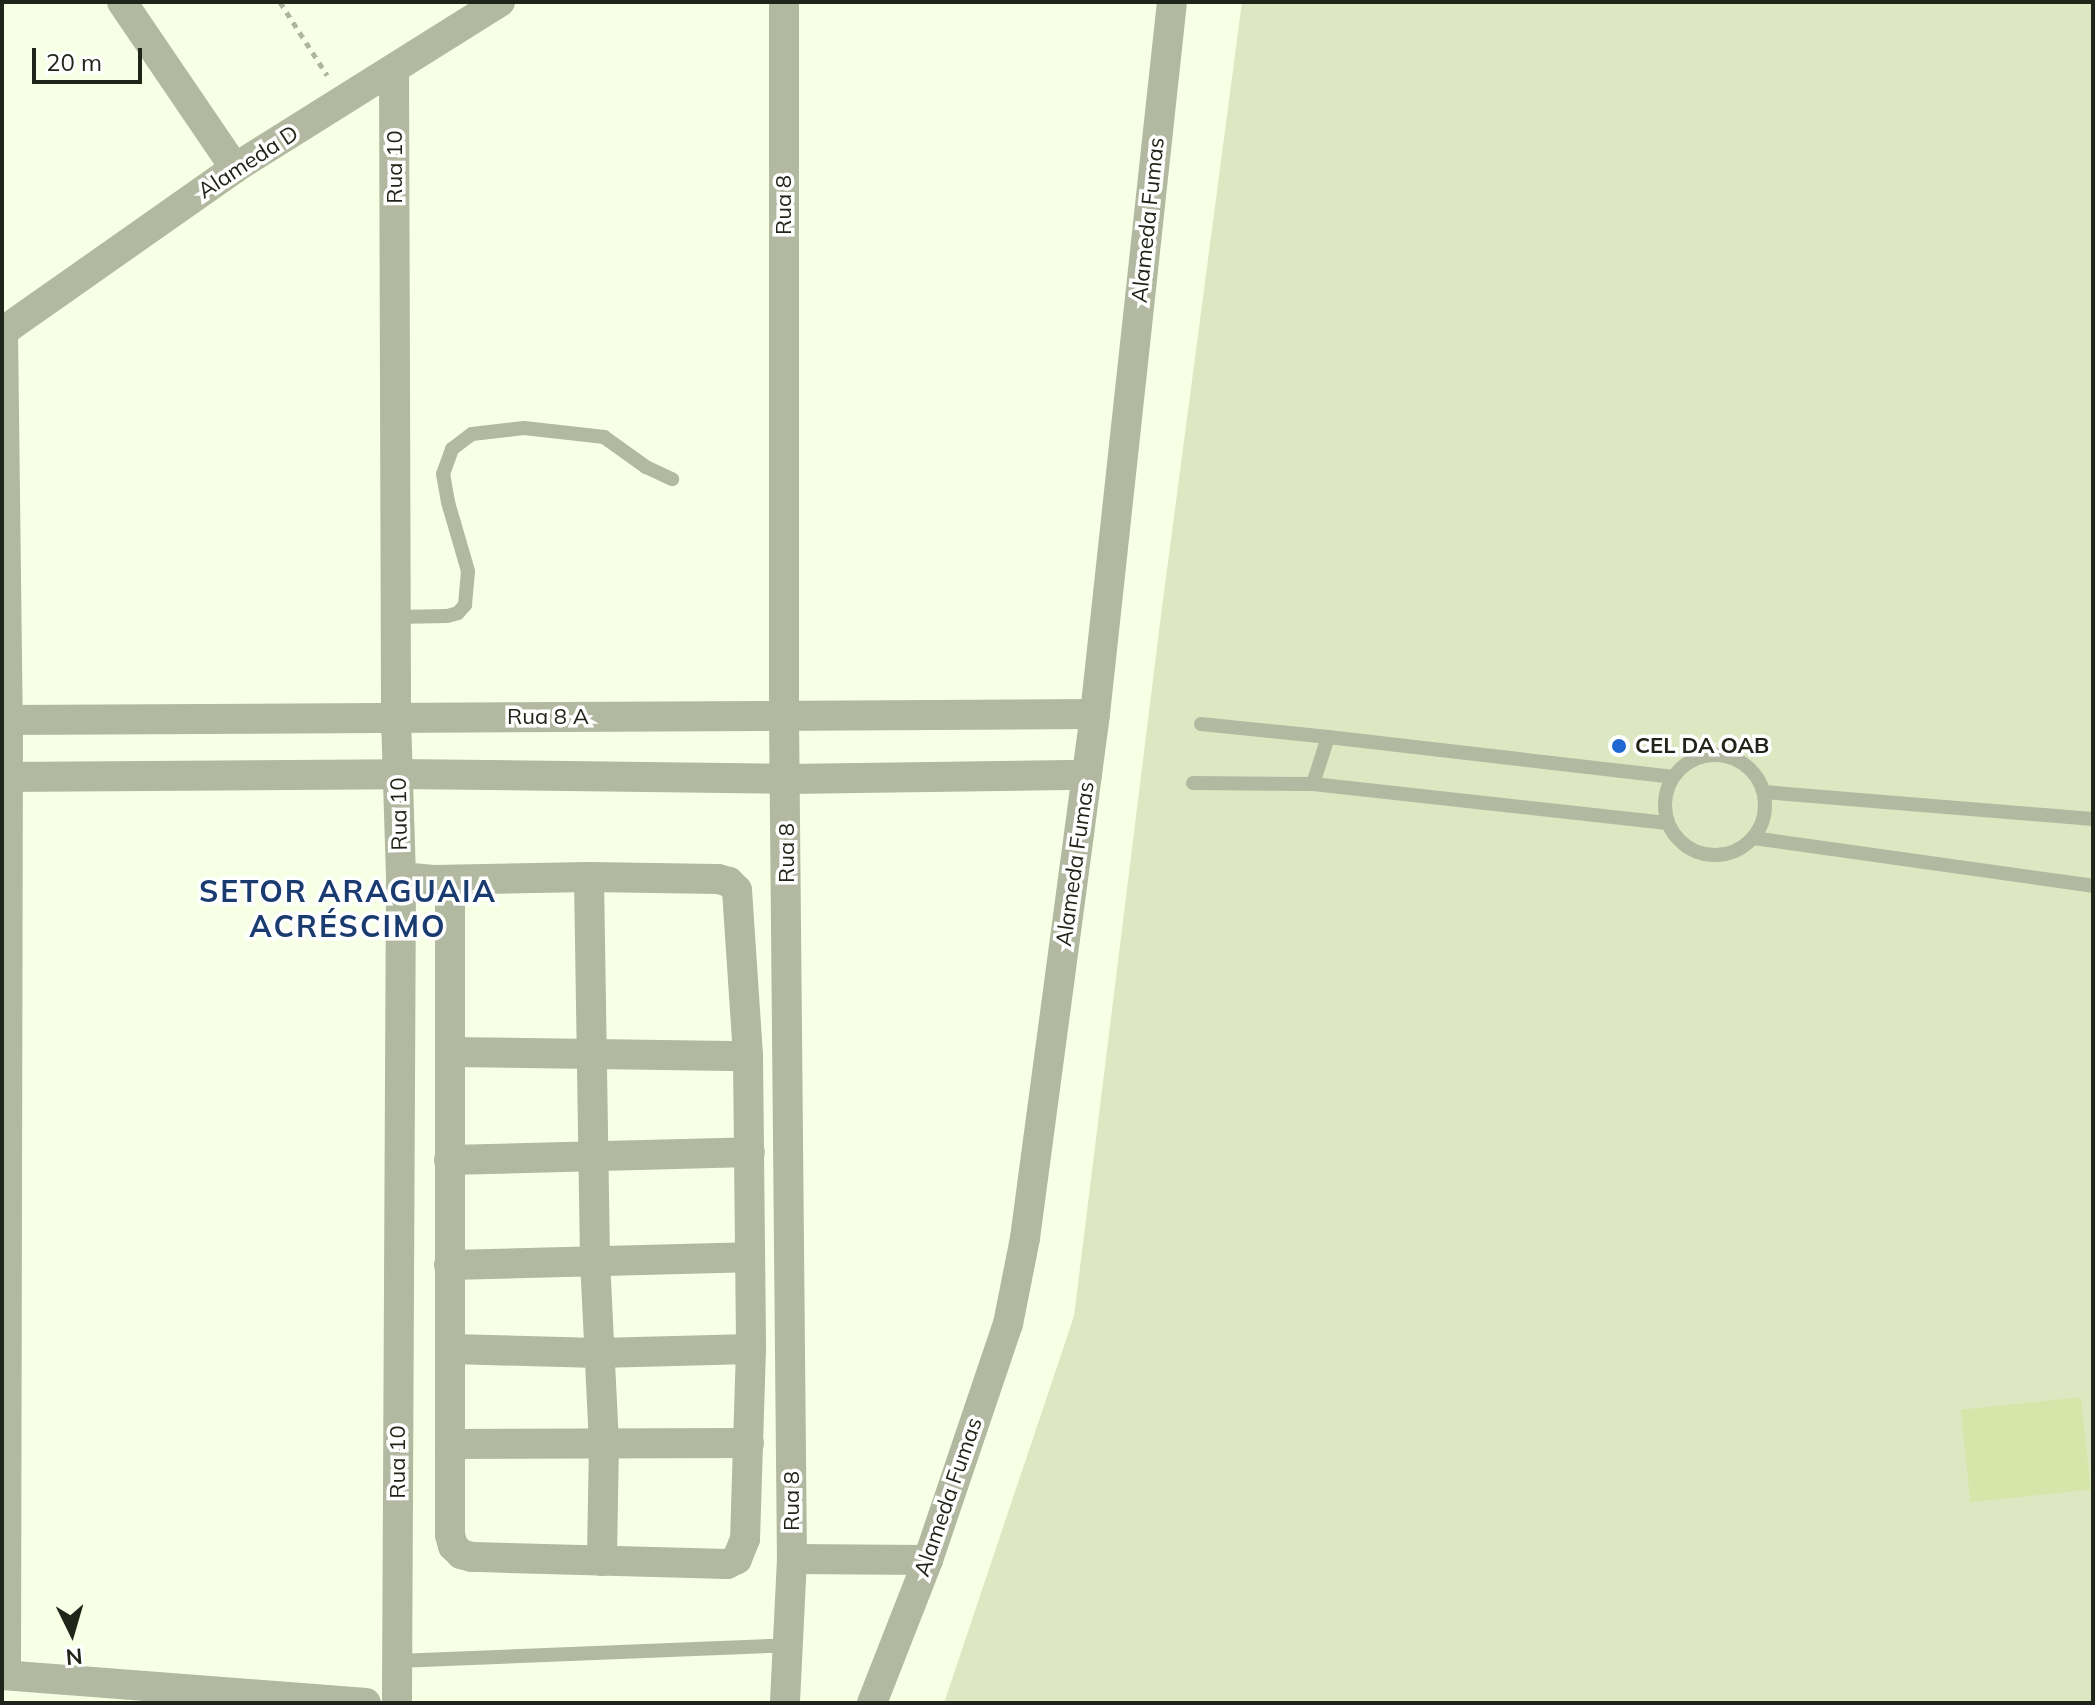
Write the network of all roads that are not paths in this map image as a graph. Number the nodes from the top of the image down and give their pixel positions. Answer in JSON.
{"nodes":[{"id":1,"x":122,"y":2,"type":"edge"},
{"id":2,"x":500,"y":2,"type":"edge"},
{"id":3,"x":784,"y":2,"type":"edge"},
{"id":4,"x":1172,"y":2,"type":"edge"},
{"id":5,"x":394,"y":70,"type":"junction"},
{"id":6,"x":235,"y":168,"type":"junction"},
{"id":7,"x":2,"y":332,"type":"edge"},
{"id":8,"x":672,"y":479,"type":"dead end"},
{"id":9,"x":396,"y":617,"type":"junction"},
{"id":10,"x":1095,"y":714,"type":"junction"},
{"id":11,"x":784,"y":715,"type":"junction"},
{"id":12,"x":396,"y":718,"type":"junction"},
{"id":13,"x":5,"y":720,"type":"edge"},
{"id":14,"x":1201,"y":724,"type":"dead end"},
{"id":15,"x":1328,"y":737,"type":"junction"},
{"id":16,"x":399,"y":774,"type":"junction"},
{"id":17,"x":1087,"y":775,"type":"junction"},
{"id":18,"x":5,"y":777,"type":"edge"},
{"id":19,"x":1672,"y":777,"type":"junction"},
{"id":20,"x":787,"y":779,"type":"junction"},
{"id":21,"x":1193,"y":783,"type":"dead end"},
{"id":22,"x":1313,"y":784,"type":"junction"},
{"id":23,"x":1764,"y":792,"type":"junction"},
{"id":24,"x":2093,"y":819,"type":"edge"},
{"id":25,"x":1667,"y":823,"type":"junction"},
{"id":26,"x":1753,"y":838,"type":"junction"},
{"id":27,"x":401,"y":877,"type":"junction"},
{"id":28,"x":589,"y":877,"type":"junction"},
{"id":29,"x":450,"y":880,"type":"junction"},
{"id":30,"x":2093,"y":886,"type":"edge"},
{"id":31,"x":450,"y":1052,"type":"junction"},
{"id":32,"x":594,"y":1053,"type":"junction"},
{"id":33,"x":748,"y":1056,"type":"junction"},
{"id":34,"x":750,"y":1152,"type":"junction"},
{"id":35,"x":596,"y":1158,"type":"junction"},
{"id":36,"x":449,"y":1160,"type":"junction"},
{"id":37,"x":748,"y":1257,"type":"junction"},
{"id":38,"x":595,"y":1260,"type":"junction"},
{"id":39,"x":449,"y":1265,"type":"junction"},
{"id":40,"x":452,"y":1349,"type":"junction"},
{"id":41,"x":751,"y":1349,"type":"junction"},
{"id":42,"x":598,"y":1353,"type":"junction"},
{"id":43,"x":604,"y":1442,"type":"junction"},
{"id":44,"x":749,"y":1443,"type":"junction"},
{"id":45,"x":450,"y":1444,"type":"junction"},
{"id":46,"x":792,"y":1559,"type":"junction"},
{"id":47,"x":928,"y":1560,"type":"junction"},
{"id":48,"x":602,"y":1561,"type":"junction"},
{"id":49,"x":789,"y":1645,"type":"junction"},
{"id":50,"x":397,"y":1661,"type":"junction"},
{"id":51,"x":4,"y":1675,"type":"edge"},
{"id":52,"x":366,"y":1703,"type":"edge"},
{"id":53,"x":397,"y":1703,"type":"edge"},
{"id":54,"x":785,"y":1703,"type":"edge"},
{"id":55,"x":872,"y":1703,"type":"edge"}],
"edges":[{"from":1,"to":6,"type":"street"},
{"from":2,"to":5,"type":"street","name":"Alameda D"},
{"from":3,"to":11,"type":"street","name":"Rua 8"},
{"from":4,"to":10,"type":"street","name":"Alameda Fumas"},
{"from":5,"to":6,"type":"street","name":"Alameda D"},
{"from":5,"to":9,"type":"street","name":"Rua 10"},
{"from":6,"to":7,"type":"street","name":"Alameda D"},
{"from":7,"to":13,"type":"street"},
{"from":8,"to":9,"type":"lane"},
{"from":9,"to":12,"type":"street","name":"Rua 10"},
{"from":10,"to":11,"type":"street","name":"Rua 8 A"},
{"from":10,"to":17,"type":"street","name":"Alameda Fumas"},
{"from":11,"to":12,"type":"street","name":"Rua 8 A"},
{"from":11,"to":20,"type":"street","name":"Rua 8"},
{"from":12,"to":13,"type":"street","name":"Rua 8 A"},
{"from":12,"to":16,"type":"street","name":"Rua 10"},
{"from":13,"to":18,"type":"street"},
{"from":14,"to":15,"type":"lane"},
{"from":15,"to":19,"type":"lane"},
{"from":15,"to":22,"type":"lane"},
{"from":16,"to":18,"type":"street"},
{"from":16,"to":20,"type":"street"},
{"from":16,"to":27,"type":"street","name":"Rua 10"},
{"from":17,"to":20,"type":"street"},
{"from":17,"to":47,"type":"street","name":"Alameda Fumas"},
{"from":18,"to":51,"type":"street"},
{"from":19,"to":23,"type":"lane"},
{"from":19,"to":25,"type":"lane"},
{"from":20,"to":46,"type":"street","name":"Rua 8"},
{"from":21,"to":22,"type":"lane"},
{"from":22,"to":25,"type":"lane"},
{"from":23,"to":24,"type":"lane"},
{"from":23,"to":26,"type":"lane"},
{"from":25,"to":26,"type":"lane"},
{"from":26,"to":30,"type":"lane"},
{"from":27,"to":29,"type":"street"},
{"from":27,"to":50,"type":"street","name":"Rua 10"},
{"from":28,"to":29,"type":"street"},
{"from":28,"to":32,"type":"street"},
{"from":28,"to":33,"type":"street"},
{"from":29,"to":31,"type":"street"},
{"from":31,"to":32,"type":"street"},
{"from":31,"to":36,"type":"street"},
{"from":32,"to":33,"type":"street"},
{"from":32,"to":35,"type":"street"},
{"from":33,"to":34,"type":"street"},
{"from":34,"to":35,"type":"street"},
{"from":34,"to":37,"type":"street"},
{"from":35,"to":36,"type":"street"},
{"from":35,"to":38,"type":"street"},
{"from":36,"to":39,"type":"street"},
{"from":37,"to":38,"type":"street"},
{"from":37,"to":41,"type":"street"},
{"from":38,"to":39,"type":"street"},
{"from":38,"to":42,"type":"street"},
{"from":39,"to":40,"type":"street"},
{"from":40,"to":42,"type":"street"},
{"from":40,"to":45,"type":"street"},
{"from":41,"to":42,"type":"street"},
{"from":41,"to":44,"type":"street"},
{"from":42,"to":43,"type":"street"},
{"from":43,"to":44,"type":"street"},
{"from":43,"to":45,"type":"street"},
{"from":43,"to":48,"type":"street"},
{"from":44,"to":48,"type":"street"},
{"from":45,"to":48,"type":"street"},
{"from":46,"to":47,"type":"street"},
{"from":46,"to":49,"type":"street","name":"Rua 8"},
{"from":47,"to":55,"type":"street","name":"Alameda Fumas"},
{"from":49,"to":50,"type":"lane"},
{"from":49,"to":54,"type":"street","name":"Rua 8"},
{"from":50,"to":53,"type":"street","name":"Rua 10"},
{"from":51,"to":52,"type":"street"}]}
